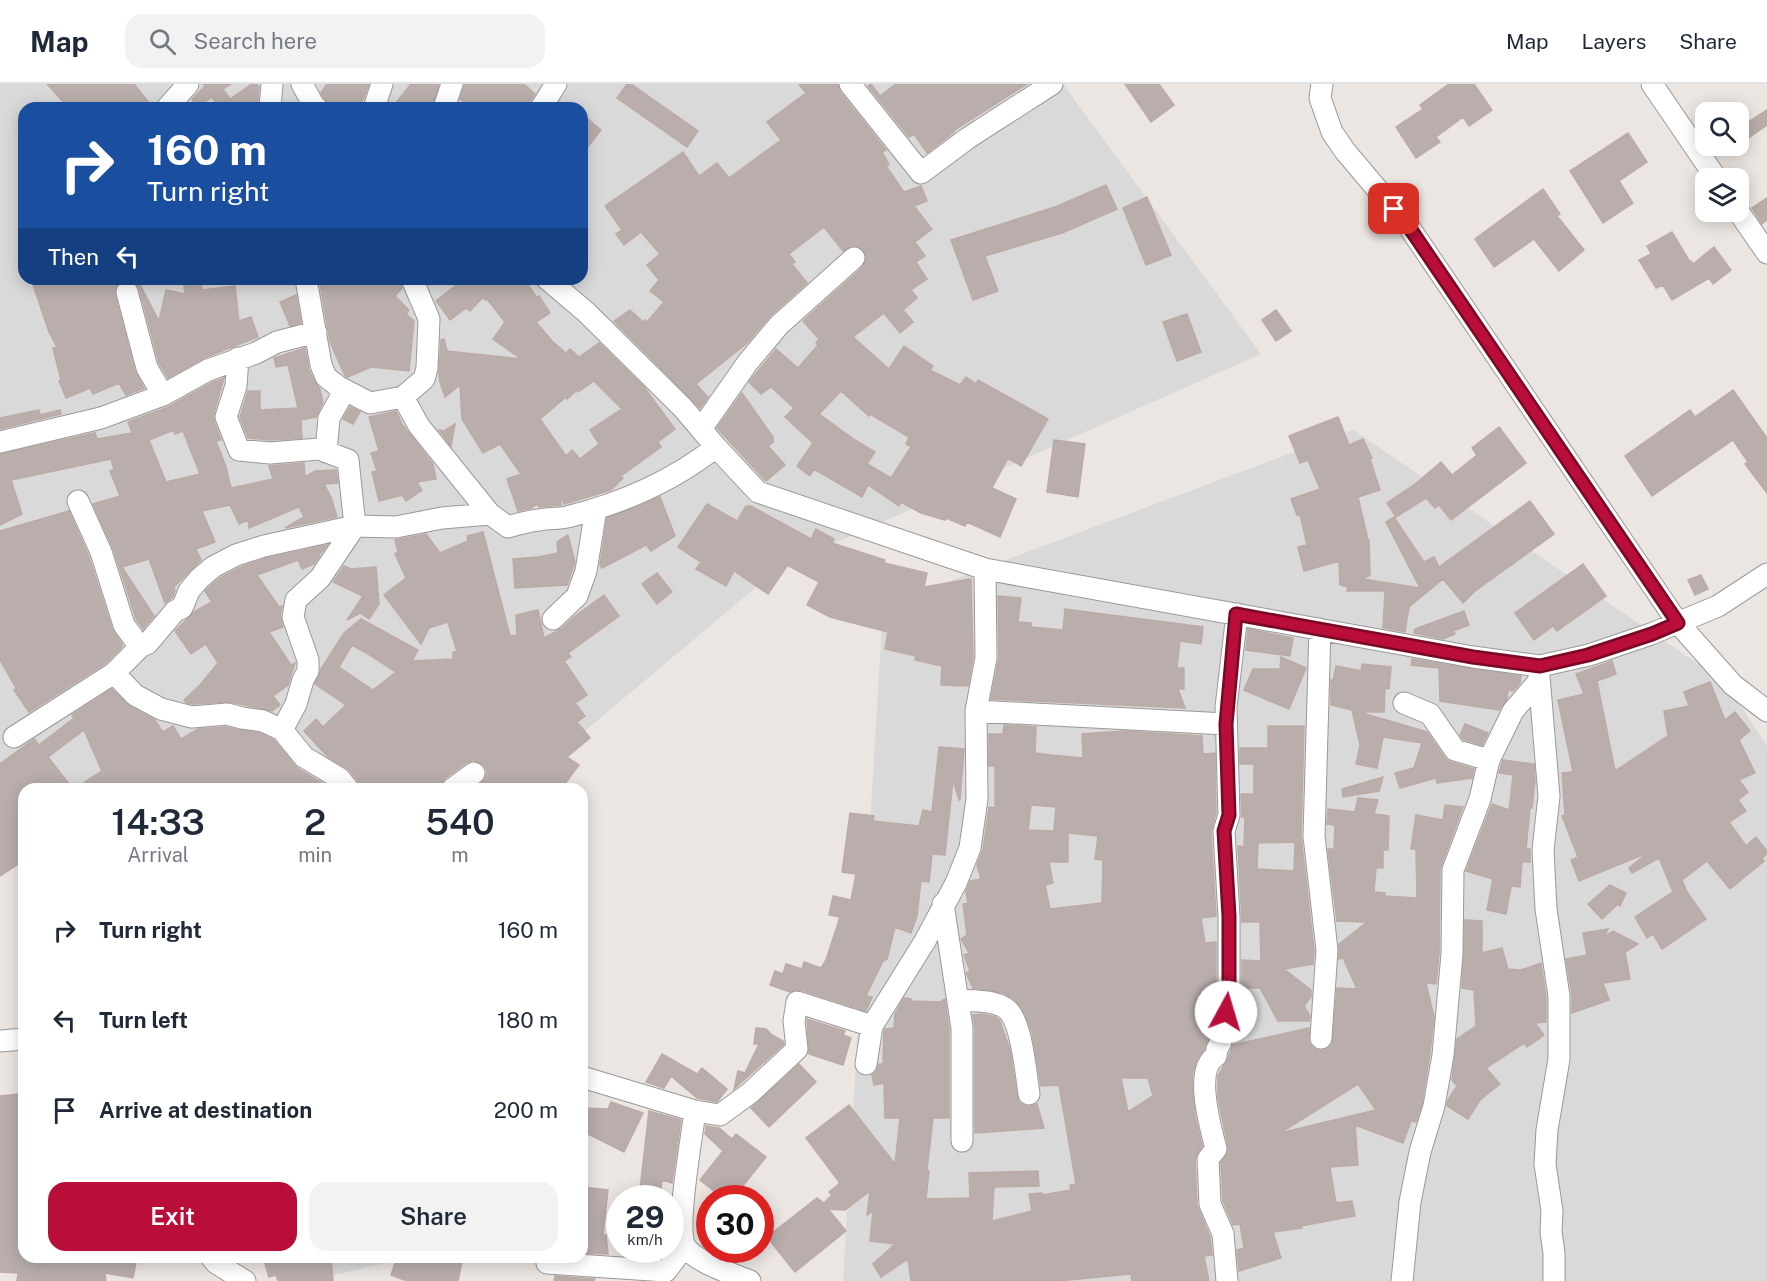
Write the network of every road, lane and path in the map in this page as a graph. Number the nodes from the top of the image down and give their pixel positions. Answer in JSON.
{"nodes":[{"id":1,"x":188,"y":84,"type":"edge"},
{"id":2,"x":272,"y":84,"type":"edge"},
{"id":3,"x":302,"y":84,"type":"edge"},
{"id":4,"x":382,"y":84,"type":"edge"},
{"id":5,"x":452,"y":84,"type":"edge"},
{"id":6,"x":556,"y":84,"type":"edge"},
{"id":7,"x":850,"y":84,"type":"edge"},
{"id":8,"x":1052,"y":84,"type":"edge"},
{"id":9,"x":1322,"y":84,"type":"edge"},
{"id":10,"x":1652,"y":84,"type":"edge"},
{"id":11,"x":172,"y":102,"type":"edge"},
{"id":12,"x":270,"y":102,"type":"edge"},
{"id":13,"x":312,"y":102,"type":"edge"},
{"id":14,"x":376,"y":102,"type":"edge"},
{"id":15,"x":446,"y":102,"type":"edge"},
{"id":16,"x":545,"y":102,"type":"edge"},
{"id":17,"x":1709,"y":168,"type":"edge"},
{"id":18,"x":1745,"y":222,"type":"edge"},
{"id":19,"x":1767,"y":254,"type":"edge"},
{"id":20,"x":854,"y":258,"type":"dead end"},
{"id":21,"x":307,"y":285,"type":"edge"},
{"id":22,"x":415,"y":285,"type":"edge"},
{"id":23,"x":554,"y":285,"type":"edge"},
{"id":24,"x":127,"y":292,"type":"dead end"},
{"id":25,"x":316,"y":332,"type":"junction"},
{"id":26,"x":238,"y":358,"type":"junction"},
{"id":27,"x":345,"y":390,"type":"junction"},
{"id":28,"x":163,"y":395,"type":"junction"},
{"id":29,"x":403,"y":397,"type":"junction"},
{"id":30,"x":700,"y":429,"type":"junction"},
{"id":31,"x":0,"y":442,"type":"edge"},
{"id":32,"x":716,"y":447,"type":"junction"},
{"id":33,"x":326,"y":452,"type":"junction"},
{"id":34,"x":78,"y":501,"type":"dead end"},
{"id":35,"x":596,"y":509,"type":"junction"},
{"id":36,"x":490,"y":514,"type":"junction"},
{"id":37,"x":355,"y":526,"type":"junction"},
{"id":38,"x":985,"y":569,"type":"junction"},
{"id":39,"x":1767,"y":574,"type":"edge"},
{"id":40,"x":1236,"y":614,"type":"junction"},
{"id":41,"x":554,"y":619,"type":"dead end"},
{"id":42,"x":1678,"y":623,"type":"junction"},
{"id":43,"x":1320,"y":629,"type":"junction"},
{"id":44,"x":140,"y":647,"type":"junction"},
{"id":45,"x":114,"y":673,"type":"junction"},
{"id":46,"x":1539,"y":674,"type":"junction"},
{"id":47,"x":1404,"y":703,"type":"dead end"},
{"id":48,"x":976,"y":711,"type":"junction"},
{"id":49,"x":1767,"y":711,"type":"edge"},
{"id":50,"x":1226,"y":724,"type":"junction"},
{"id":51,"x":282,"y":730,"type":"junction"},
{"id":52,"x":14,"y":736,"type":"dead end"},
{"id":53,"x":1489,"y":760,"type":"junction"},
{"id":54,"x":474,"y":773,"type":"dead end"},
{"id":55,"x":343,"y":783,"type":"edge"},
{"id":56,"x":460,"y":783,"type":"edge"},
{"id":57,"x":943,"y":904,"type":"junction"},
{"id":58,"x":959,"y":1000,"type":"junction"},
{"id":59,"x":872,"y":1026,"type":"junction"},
{"id":60,"x":1321,"y":1038,"type":"dead end"},
{"id":61,"x":866,"y":1064,"type":"dead end"},
{"id":62,"x":588,"y":1079,"type":"edge"},
{"id":63,"x":1029,"y":1094,"type":"dead end"},
{"id":64,"x":695,"y":1111,"type":"junction"},
{"id":65,"x":962,"y":1141,"type":"dead end"},
{"id":66,"x":686,"y":1246,"type":"junction"},
{"id":67,"x":216,"y":1263,"type":"edge"},
{"id":68,"x":547,"y":1263,"type":"edge"},
{"id":69,"x":245,"y":1281,"type":"edge"},
{"id":70,"x":750,"y":1281,"type":"edge"},
{"id":71,"x":1227,"y":1281,"type":"edge"},
{"id":72,"x":1402,"y":1281,"type":"edge"},
{"id":73,"x":1554,"y":1281,"type":"edge"}],
"edges":[{"from":1,"to":11,"type":"street"},
{"from":2,"to":12,"type":"street"},
{"from":3,"to":13,"type":"street"},
{"from":4,"to":14,"type":"street"},
{"from":5,"to":15,"type":"street"},
{"from":6,"to":16,"type":"street"},
{"from":7,"to":8,"type":"street"},
{"from":9,"to":42,"type":"street"},
{"from":10,"to":17,"type":"street"},
{"from":18,"to":19,"type":"street"},
{"from":20,"to":30,"type":"street"},
{"from":21,"to":25,"type":"street"},
{"from":22,"to":29,"type":"street"},
{"from":23,"to":30,"type":"street"},
{"from":24,"to":28,"type":"street"},
{"from":25,"to":26,"type":"street"},
{"from":25,"to":27,"type":"street"},
{"from":26,"to":28,"type":"street"},
{"from":26,"to":33,"type":"street"},
{"from":27,"to":29,"type":"street"},
{"from":27,"to":33,"type":"street"},
{"from":28,"to":31,"type":"street"},
{"from":29,"to":36,"type":"street"},
{"from":30,"to":32,"type":"street"},
{"from":32,"to":35,"type":"street"},
{"from":32,"to":38,"type":"street"},
{"from":33,"to":37,"type":"street"},
{"from":34,"to":44,"type":"street"},
{"from":35,"to":36,"type":"street"},
{"from":35,"to":41,"type":"street"},
{"from":36,"to":37,"type":"street"},
{"from":37,"to":44,"type":"street"},
{"from":37,"to":51,"type":"street"},
{"from":38,"to":40,"type":"street"},
{"from":38,"to":48,"type":"street"},
{"from":39,"to":42,"type":"street"},
{"from":40,"to":43,"type":"street"},
{"from":40,"to":50,"type":"street"},
{"from":42,"to":46,"type":"street"},
{"from":42,"to":49,"type":"street"},
{"from":43,"to":46,"type":"street"},
{"from":43,"to":60,"type":"street"},
{"from":44,"to":45,"type":"street"},
{"from":45,"to":51,"type":"street"},
{"from":45,"to":52,"type":"street"},
{"from":46,"to":53,"type":"street"},
{"from":46,"to":73,"type":"street"},
{"from":47,"to":53,"type":"street"},
{"from":48,"to":50,"type":"street"},
{"from":48,"to":57,"type":"street"},
{"from":50,"to":71,"type":"street"},
{"from":51,"to":55,"type":"street"},
{"from":53,"to":72,"type":"street"},
{"from":54,"to":56,"type":"street"},
{"from":57,"to":58,"type":"street"},
{"from":57,"to":59,"type":"street"},
{"from":58,"to":63,"type":"street"},
{"from":58,"to":65,"type":"street"},
{"from":59,"to":61,"type":"street"},
{"from":59,"to":64,"type":"street"},
{"from":62,"to":64,"type":"street"},
{"from":64,"to":66,"type":"street"},
{"from":66,"to":68,"type":"street"},
{"from":66,"to":70,"type":"street"},
{"from":67,"to":69,"type":"street"}]}
